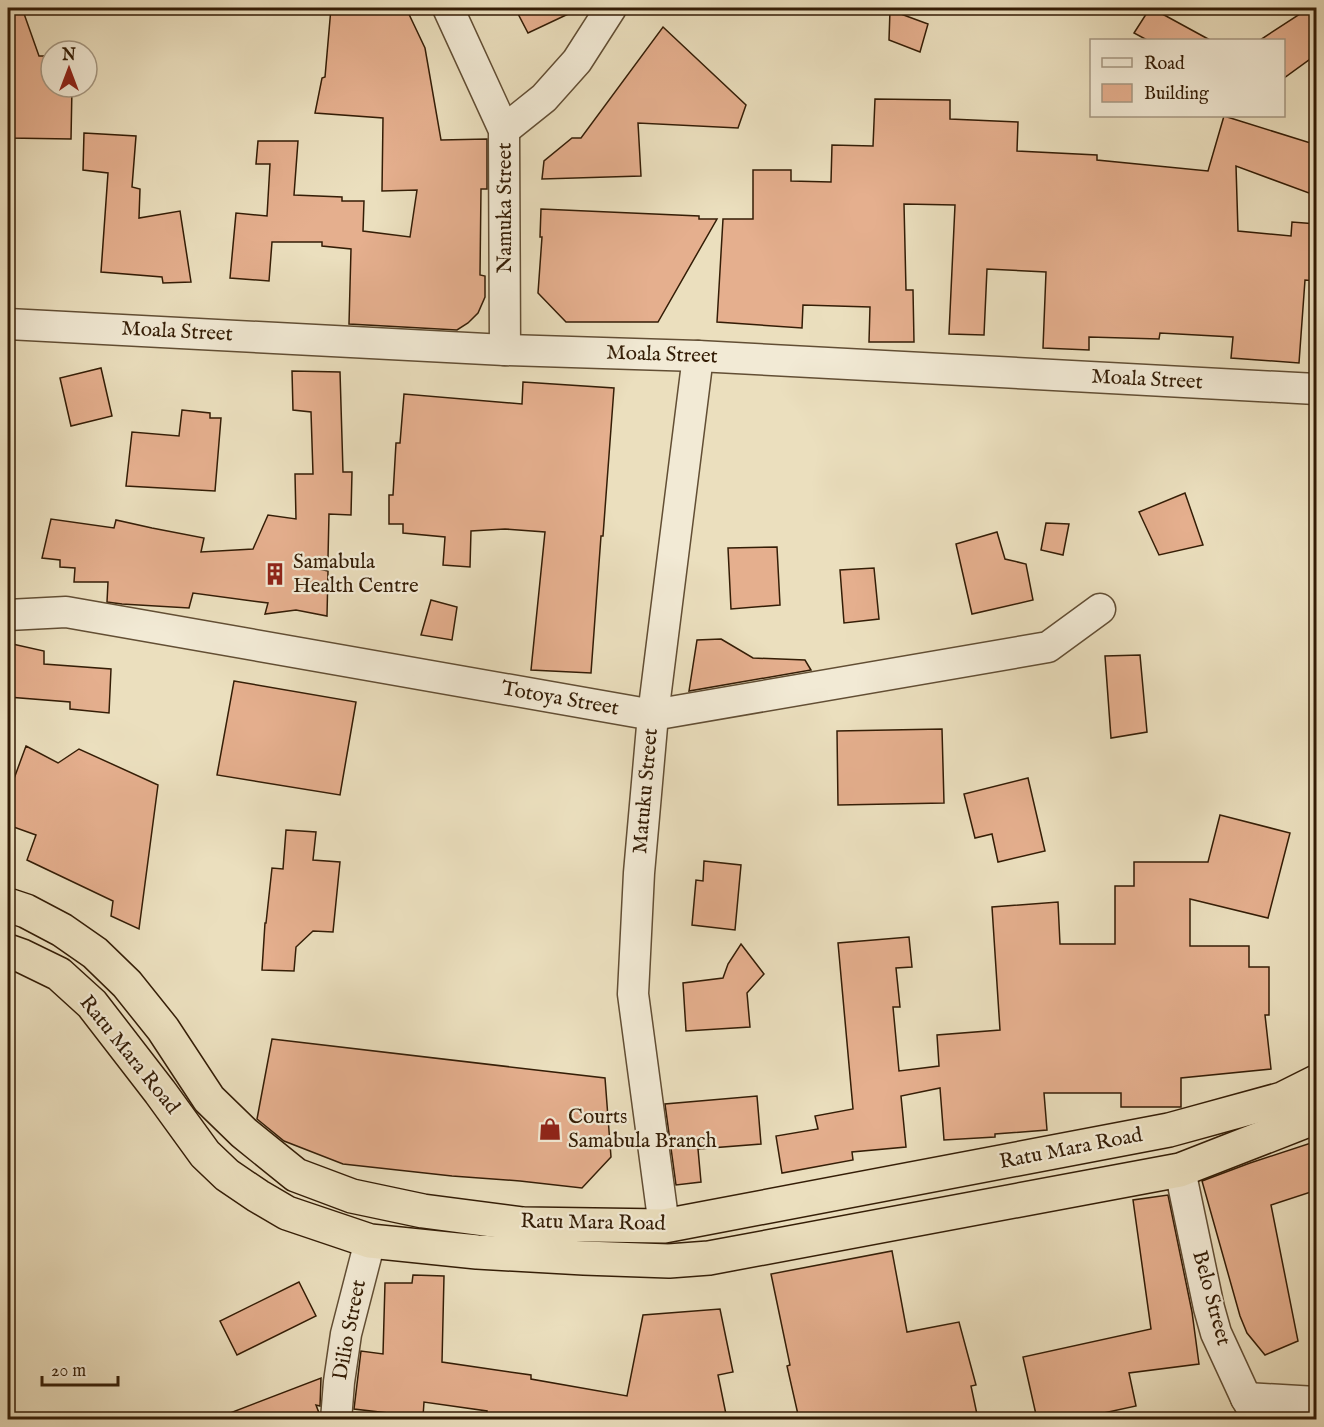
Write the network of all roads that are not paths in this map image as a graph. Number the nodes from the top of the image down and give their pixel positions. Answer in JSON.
{"nodes":[{"id":1,"x":448,"y":8,"type":"edge"},
{"id":2,"x":611,"y":8,"type":"edge"},
{"id":3,"x":504,"y":130,"type":"junction"},
{"id":4,"x":8,"y":324,"type":"edge"},
{"id":5,"x":505,"y":350,"type":"junction"},
{"id":6,"x":698,"y":356,"type":"junction"},
{"id":7,"x":1317,"y":388,"type":"edge"},
{"id":8,"x":1100,"y":609,"type":"dead end"},
{"id":9,"x":8,"y":615,"type":"edge"},
{"id":10,"x":653,"y":715,"type":"junction"},
{"id":11,"x":8,"y":905,"type":"edge"},
{"id":12,"x":8,"y":951,"type":"edge"},
{"id":13,"x":1317,"y":1082,"type":"edge"},
{"id":14,"x":1317,"y":1117,"type":"edge"},
{"id":15,"x":1169,"y":1130,"type":"junction"},
{"id":16,"x":1180,"y":1170,"type":"junction"},
{"id":17,"x":664,"y":1226,"type":"junction"},
{"id":18,"x":370,"y":1241,"type":"junction"},
{"id":19,"x":1317,"y":1402,"type":"edge"},
{"id":20,"x":1252,"y":1409,"type":"edge"},
{"id":21,"x":336,"y":1419,"type":"edge"}],
"edges":[{"from":1,"to":3,"type":"street","name":"Namuka Street"},
{"from":2,"to":3,"type":"street"},
{"from":3,"to":5,"type":"street","name":"Namuka Street"},
{"from":4,"to":5,"type":"street","name":"Moala Street"},
{"from":5,"to":6,"type":"street","name":"Moala Street"},
{"from":6,"to":7,"type":"street","name":"Moala Street"},
{"from":6,"to":10,"type":"street","name":"Matuku Street"},
{"from":8,"to":10,"type":"street","name":"Totoya Street"},
{"from":9,"to":10,"type":"street","name":"Totoya Street"},
{"from":10,"to":17,"type":"street","name":"Matuku Street"},
{"from":11,"to":17,"type":"highway","name":"Ratu Mara Road"},
{"from":12,"to":18,"type":"highway","name":"Ratu Mara Road"},
{"from":13,"to":15,"type":"highway","name":"Ratu Mara Road"},
{"from":14,"to":16,"type":"highway","name":"Ratu Mara Road"},
{"from":15,"to":16,"type":"highway"},
{"from":15,"to":17,"type":"highway","name":"Ratu Mara Road"},
{"from":16,"to":18,"type":"highway","name":"Ratu Mara Road"},
{"from":16,"to":20,"type":"street","name":"Belo Street"},
{"from":18,"to":21,"type":"street","name":"Dilio Street"},
{"from":19,"to":20,"type":"street"}]}
